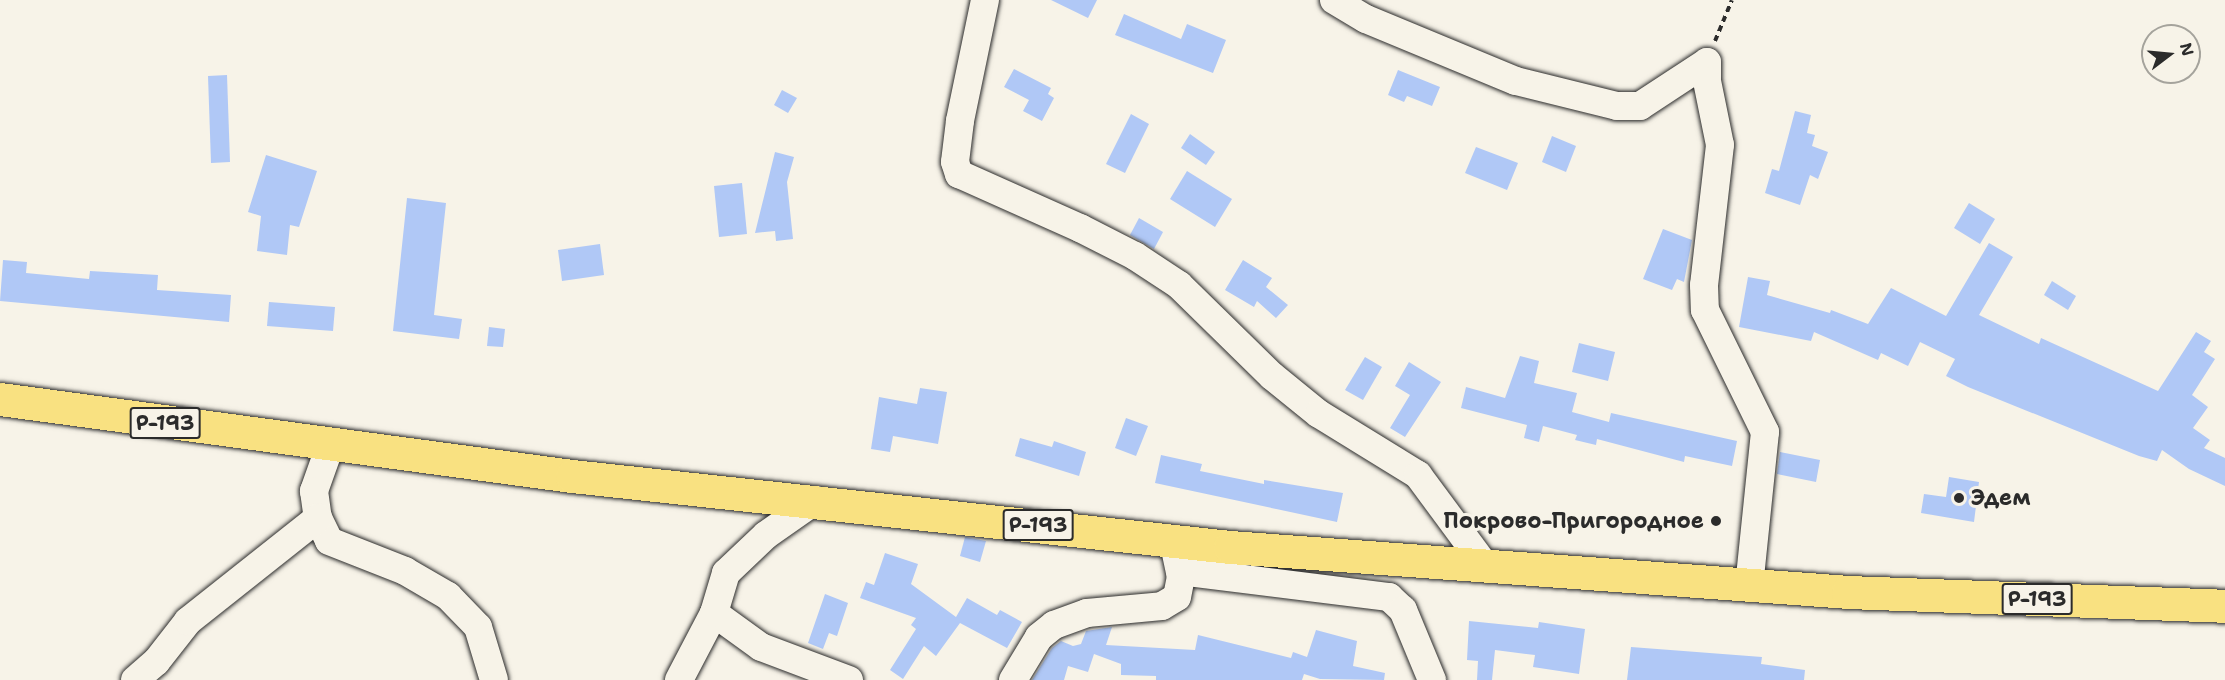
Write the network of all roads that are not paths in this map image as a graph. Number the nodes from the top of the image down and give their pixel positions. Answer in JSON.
{"nodes":[{"id":1,"x":985,"y":0,"type":"edge"},
{"id":2,"x":1334,"y":0,"type":"edge"},
{"id":3,"x":0,"y":399,"type":"edge"},
{"id":4,"x":330,"y":446,"type":"junction"},
{"id":5,"x":816,"y":500,"type":"junction"},
{"id":6,"x":318,"y":518,"type":"junction"},
{"id":7,"x":1177,"y":556,"type":"junction"},
{"id":8,"x":1485,"y":567,"type":"junction"},
{"id":9,"x":1749,"y":586,"type":"junction"},
{"id":10,"x":2225,"y":606,"type":"edge"},
{"id":11,"x":714,"y":613,"type":"junction"},
{"id":12,"x":135,"y":680,"type":"edge"},
{"id":13,"x":494,"y":680,"type":"edge"},
{"id":14,"x":679,"y":680,"type":"edge"},
{"id":15,"x":849,"y":680,"type":"edge"},
{"id":16,"x":1013,"y":680,"type":"edge"},
{"id":17,"x":1432,"y":680,"type":"edge"}],
"edges":[{"from":1,"to":8,"type":"lane"},
{"from":2,"to":9,"type":"lane"},
{"from":3,"to":4,"type":"main road","number":"Р-193"},
{"from":4,"to":5,"type":"main road","number":"Р-193"},
{"from":4,"to":6,"type":"lane"},
{"from":5,"to":7,"type":"main road","number":"Р-193"},
{"from":5,"to":11,"type":"lane"},
{"from":6,"to":12,"type":"lane"},
{"from":6,"to":13,"type":"lane"},
{"from":7,"to":8,"type":"main road","number":"Р-193"},
{"from":7,"to":16,"type":"lane"},
{"from":7,"to":17,"type":"lane"},
{"from":8,"to":9,"type":"main road","number":"Р-193"},
{"from":9,"to":10,"type":"main road","number":"Р-193"},
{"from":11,"to":14,"type":"lane"},
{"from":11,"to":15,"type":"lane"}]}
